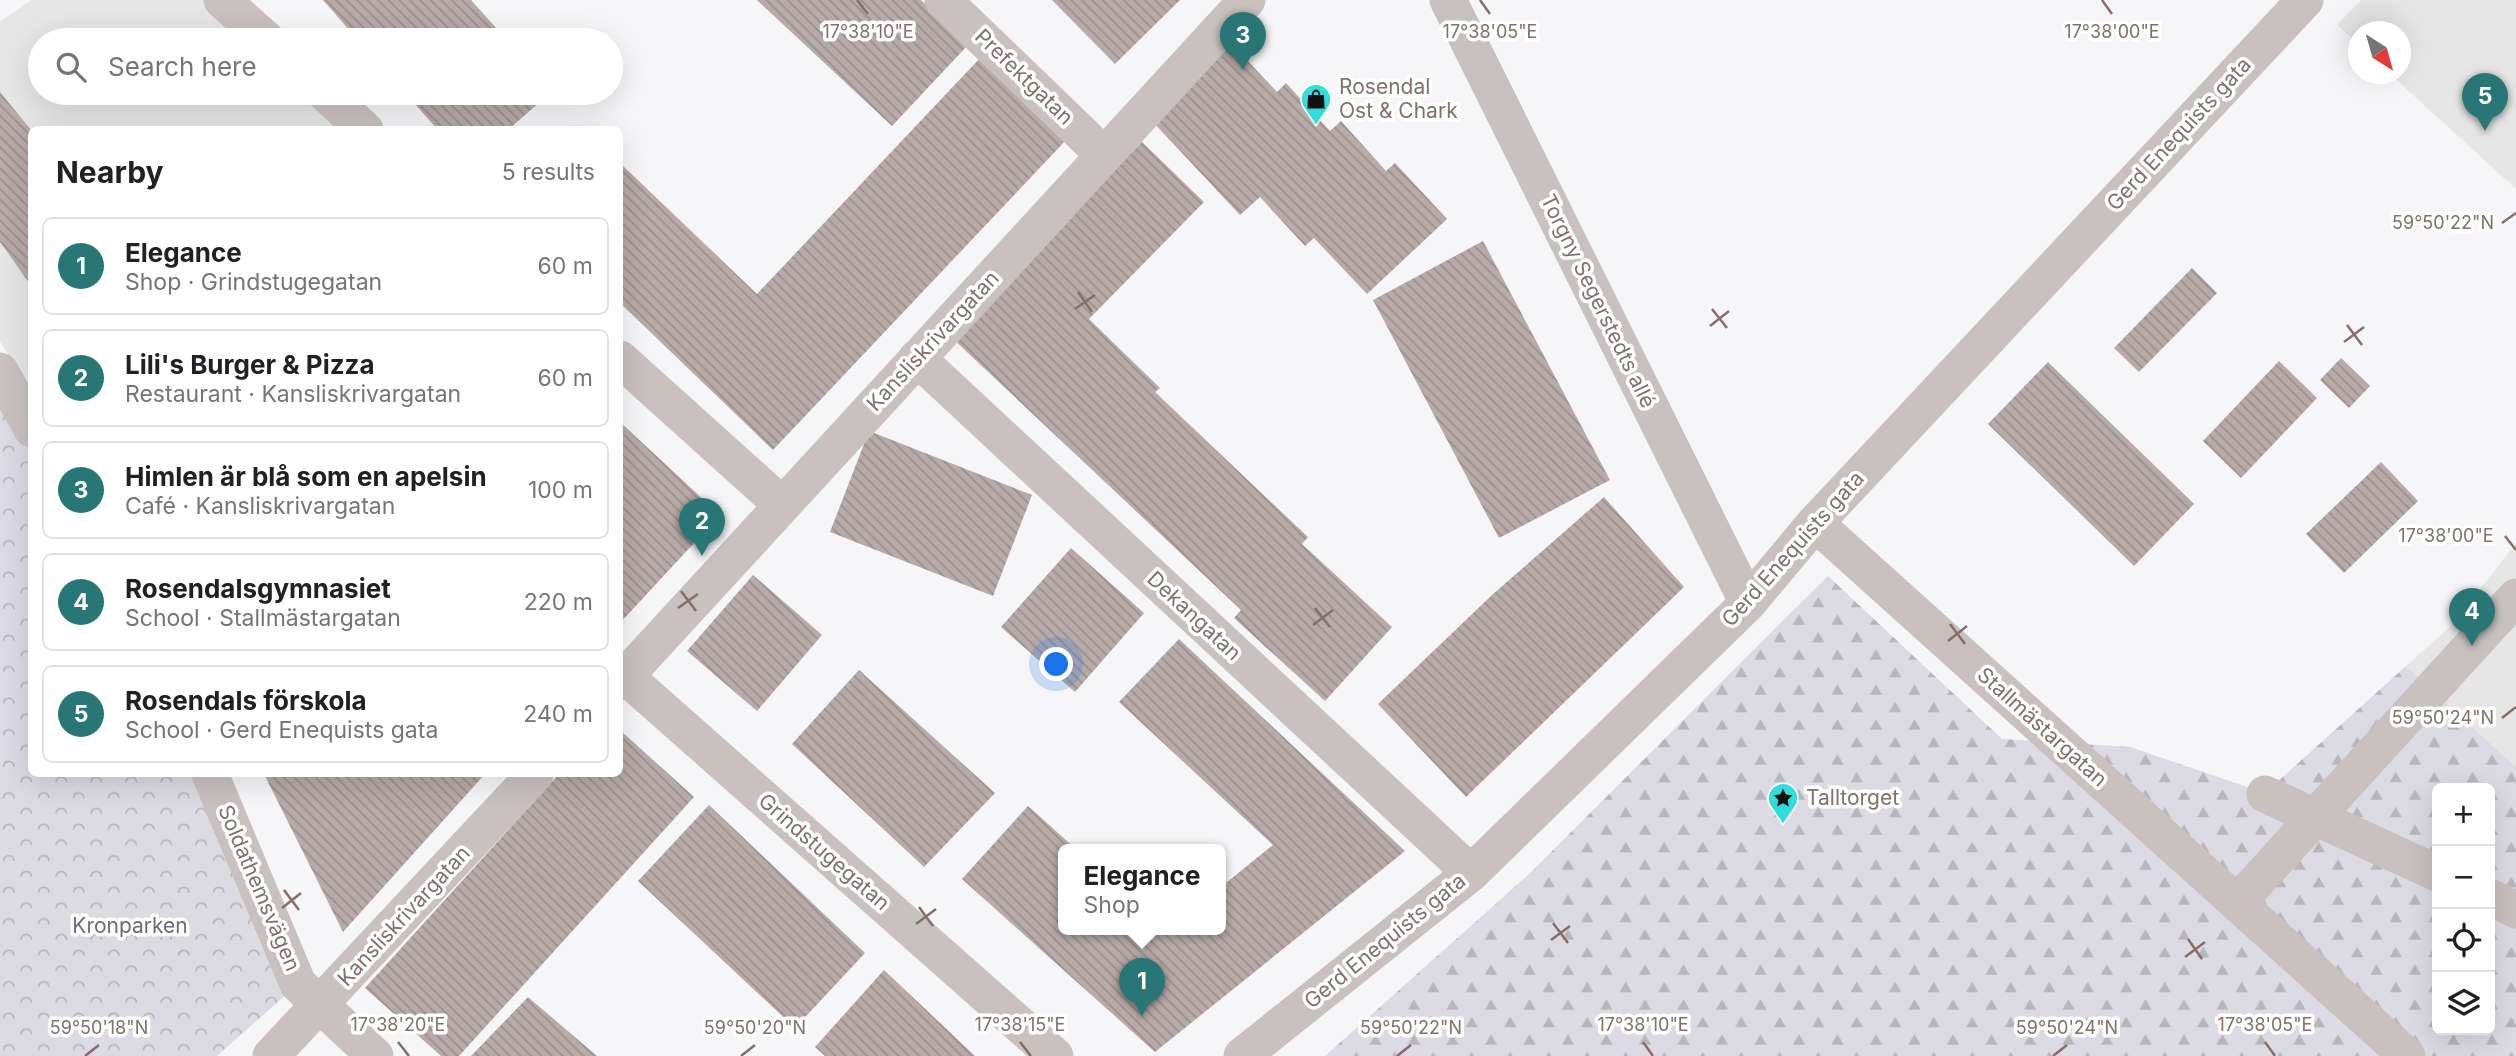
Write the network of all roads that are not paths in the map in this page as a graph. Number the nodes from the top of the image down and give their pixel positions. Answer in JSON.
{"nodes":[{"id":1,"x":222,"y":0,"type":"edge"},
{"id":2,"x":943,"y":0,"type":"edge"},
{"id":3,"x":1247,"y":0,"type":"edge"},
{"id":4,"x":1448,"y":0,"type":"edge"},
{"id":5,"x":2305,"y":0,"type":"edge"},
{"id":6,"x":254,"y":28,"type":"edge"},
{"id":7,"x":338,"y":105,"type":"edge"},
{"id":8,"x":361,"y":126,"type":"edge"},
{"id":9,"x":1104,"y":155,"type":"junction"},
{"id":10,"x":917,"y":358,"type":"junction"},
{"id":11,"x":623,"y":362,"type":"edge"},
{"id":12,"x":0,"y":371,"type":"edge"},
{"id":13,"x":28,"y":422,"type":"edge"},
{"id":14,"x":782,"y":505,"type":"junction"},
{"id":15,"x":1815,"y":523,"type":"junction"},
{"id":16,"x":2516,"y":597,"type":"edge"},
{"id":17,"x":1748,"y":603,"type":"junction"},
{"id":18,"x":623,"y":678,"type":"edge"},
{"id":19,"x":623,"y":680,"type":"edge"},
{"id":20,"x":211,"y":777,"type":"edge"},
{"id":21,"x":532,"y":777,"type":"edge"},
{"id":22,"x":2264,"y":794,"type":"dead end"},
{"id":23,"x":2316,"y":817,"type":"junction"},
{"id":24,"x":2432,"y":871,"type":"edge"},
{"id":25,"x":1471,"y":873,"type":"junction"},
{"id":26,"x":2495,"y":899,"type":"edge"},
{"id":27,"x":2237,"y":903,"type":"junction"},
{"id":28,"x":2516,"y":909,"type":"edge"},
{"id":29,"x":321,"y":1006,"type":"junction"},
{"id":30,"x":271,"y":1056,"type":"edge"},
{"id":31,"x":375,"y":1056,"type":"edge"},
{"id":32,"x":1055,"y":1056,"type":"edge"},
{"id":33,"x":1242,"y":1056,"type":"edge"},
{"id":34,"x":2407,"y":1056,"type":"edge"}],
"edges":[{"from":1,"to":6,"type":"street"},
{"from":2,"to":9,"type":"street","name":"Prefektgatan"},
{"from":3,"to":9,"type":"street","name":"Kansliskrivargatan"},
{"from":4,"to":17,"type":"street","name":"Torgny Segerstedts allé"},
{"from":5,"to":15,"type":"street","name":"Gerd Enequists gata"},
{"from":7,"to":8,"type":"street"},
{"from":9,"to":10,"type":"street","name":"Kansliskrivargatan"},
{"from":10,"to":14,"type":"street","name":"Kansliskrivargatan"},
{"from":10,"to":25,"type":"street","name":"Dekangatan"},
{"from":11,"to":14,"type":"street"},
{"from":12,"to":13,"type":"street"},
{"from":14,"to":18,"type":"street","name":"Kansliskrivargatan"},
{"from":15,"to":17,"type":"street","name":"Gerd Enequists gata"},
{"from":15,"to":27,"type":"street","name":"Stallmästargatan"},
{"from":16,"to":23,"type":"street"},
{"from":17,"to":25,"type":"street","name":"Gerd Enequists gata"},
{"from":19,"to":32,"type":"street","name":"Grindstugegatan"},
{"from":20,"to":29,"type":"street","name":"Soldathemsvägen"},
{"from":21,"to":29,"type":"street","name":"Kansliskrivargatan"},
{"from":22,"to":23,"type":"street"},
{"from":23,"to":24,"type":"street"},
{"from":23,"to":27,"type":"street"},
{"from":25,"to":33,"type":"street","name":"Gerd Enequists gata"},
{"from":26,"to":28,"type":"street"},
{"from":27,"to":34,"type":"street","name":"Stallmästargatan"},
{"from":29,"to":30,"type":"street","name":"Kansliskrivargatan"},
{"from":29,"to":31,"type":"street","name":"Soldathemsvägen"}]}
